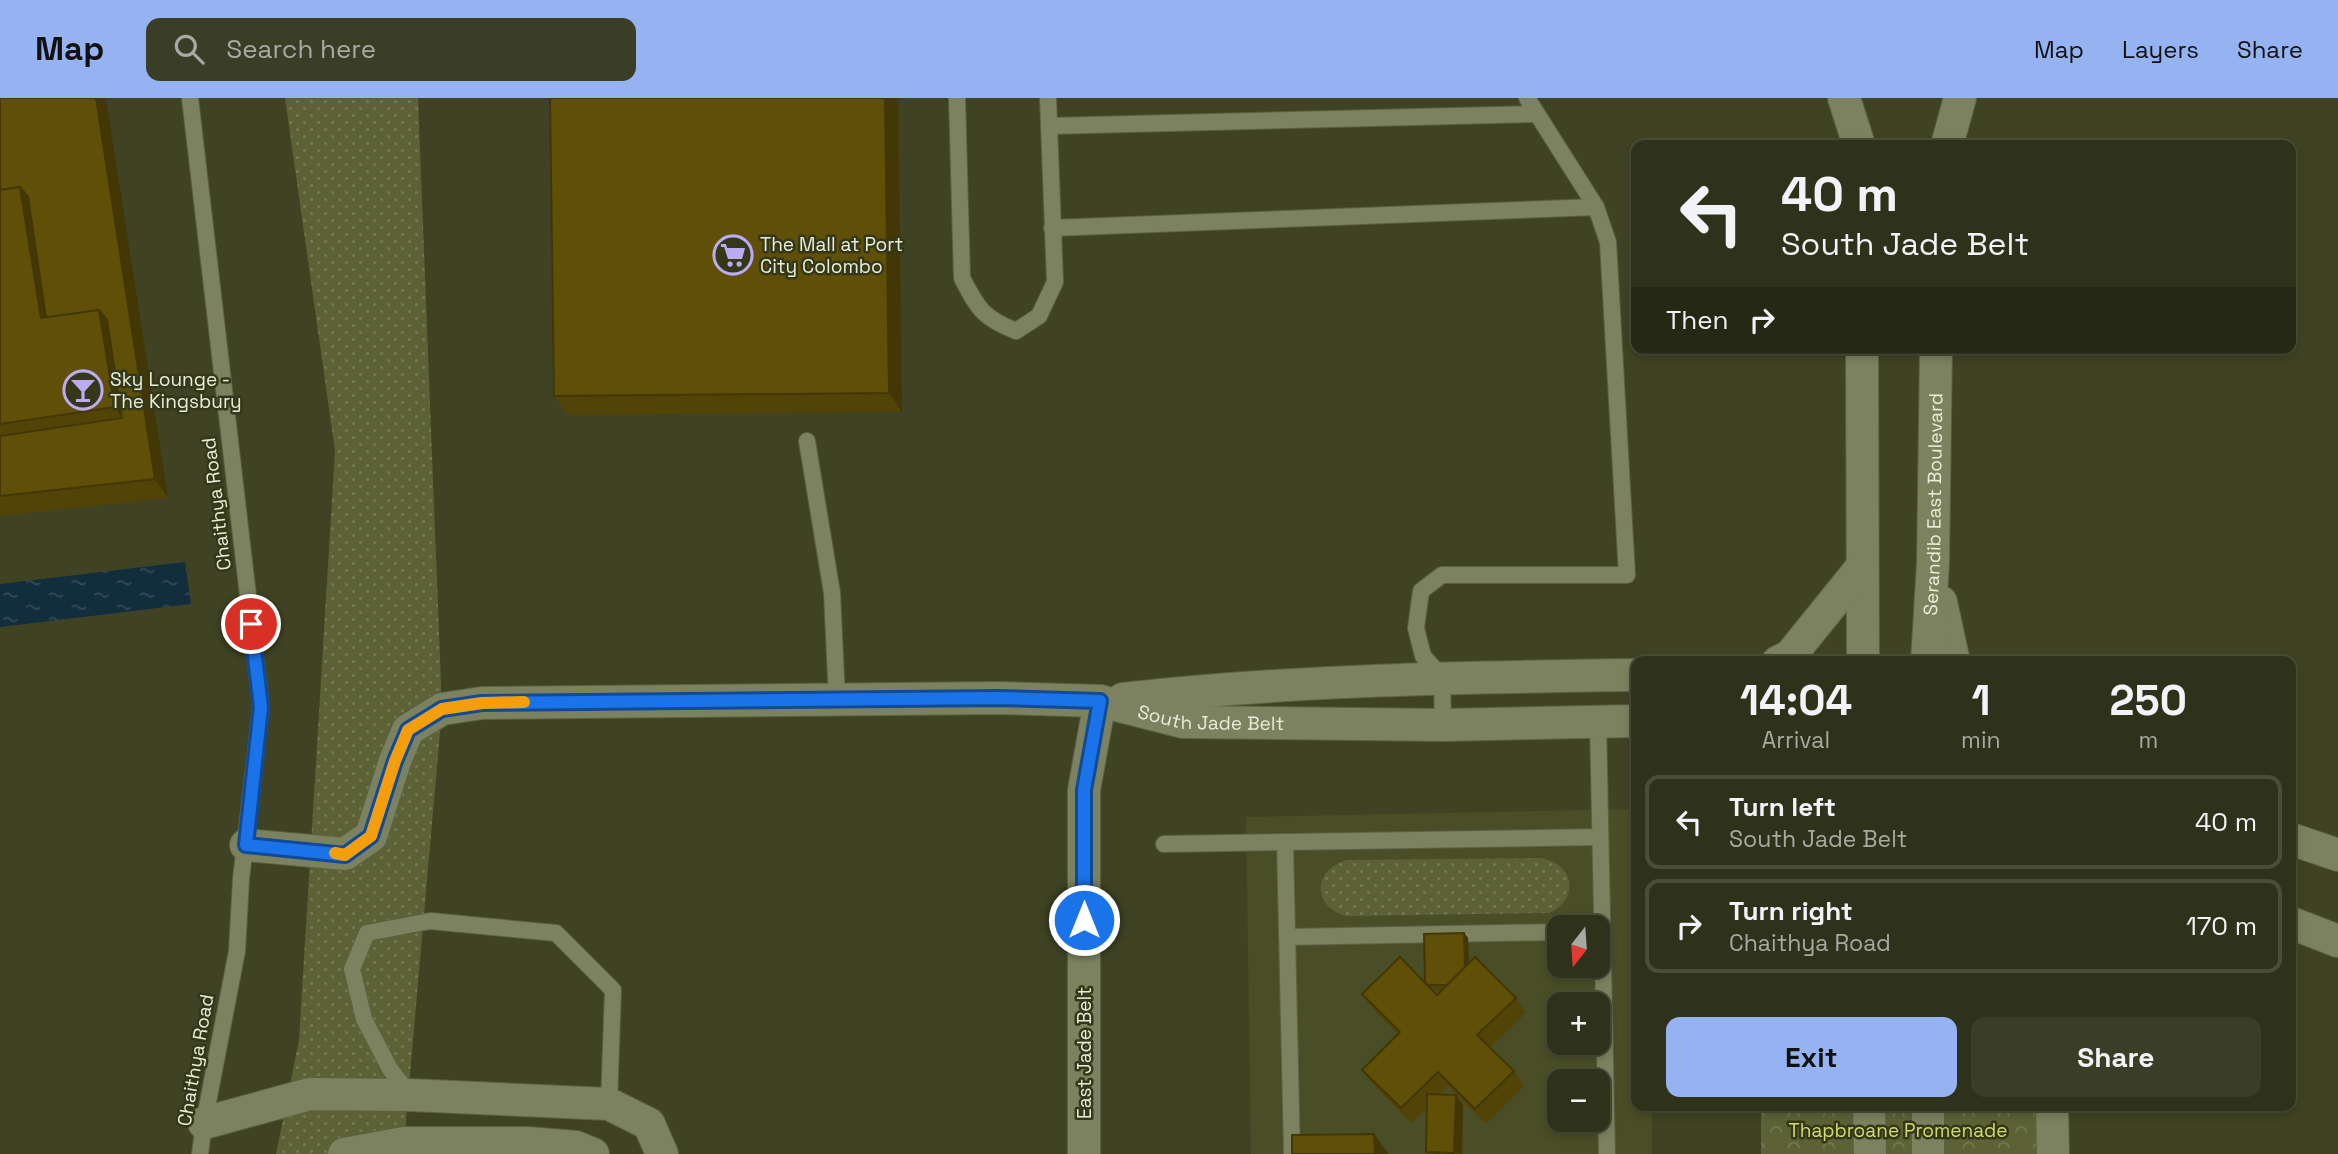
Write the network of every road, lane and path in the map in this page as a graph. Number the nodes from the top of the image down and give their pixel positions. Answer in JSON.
{"nodes":[{"id":1,"x":190,"y":98,"type":"edge"},
{"id":2,"x":957,"y":98,"type":"edge"},
{"id":3,"x":1048,"y":98,"type":"edge"},
{"id":4,"x":1527,"y":98,"type":"edge"},
{"id":5,"x":1844,"y":98,"type":"edge"},
{"id":6,"x":1863,"y":98,"type":"edge"},
{"id":7,"x":1937,"y":98,"type":"edge"},
{"id":8,"x":1960,"y":98,"type":"edge"},
{"id":9,"x":1536,"y":114,"type":"junction"},
{"id":10,"x":1049,"y":126,"type":"junction"},
{"id":11,"x":1859,"y":140,"type":"edge"},
{"id":12,"x":1861,"y":140,"type":"edge"},
{"id":13,"x":1938,"y":140,"type":"edge"},
{"id":14,"x":1948,"y":140,"type":"edge"},
{"id":15,"x":1596,"y":207,"type":"junction"},
{"id":16,"x":1052,"y":228,"type":"junction"},
{"id":17,"x":1862,"y":354,"type":"edge"},
{"id":18,"x":1936,"y":354,"type":"edge"},
{"id":19,"x":807,"y":441,"type":"dead end"},
{"id":20,"x":1933,"y":563,"type":"junction"},
{"id":21,"x":1861,"y":568,"type":"junction"},
{"id":22,"x":1790,"y":656,"type":"edge"},
{"id":23,"x":1863,"y":656,"type":"edge"},
{"id":24,"x":1927,"y":656,"type":"edge"},
{"id":25,"x":1953,"y":656,"type":"edge"},
{"id":26,"x":1631,"y":675,"type":"edge"},
{"id":27,"x":1442,"y":677,"type":"junction"},
{"id":28,"x":837,"y":699,"type":"junction"},
{"id":29,"x":1100,"y":701,"type":"junction"},
{"id":30,"x":1631,"y":721,"type":"edge"},
{"id":31,"x":1598,"y":722,"type":"junction"},
{"id":32,"x":1443,"y":725,"type":"junction"},
{"id":33,"x":1600,"y":837,"type":"junction"},
{"id":34,"x":2296,"y":841,"type":"edge"},
{"id":35,"x":1285,"y":843,"type":"junction"},
{"id":36,"x":1164,"y":844,"type":"dead end"},
{"id":37,"x":246,"y":845,"type":"junction"},
{"id":38,"x":2338,"y":855,"type":"edge"},
{"id":39,"x":1600,"y":915,"type":"edge"},
{"id":40,"x":2296,"y":925,"type":"edge"},
{"id":41,"x":1547,"y":932,"type":"edge"},
{"id":42,"x":1287,"y":937,"type":"junction"},
{"id":43,"x":2338,"y":941,"type":"edge"},
{"id":44,"x":1601,"y":978,"type":"edge"},
{"id":45,"x":410,"y":1095,"type":"junction"},
{"id":46,"x":609,"y":1104,"type":"junction"},
{"id":47,"x":1869,"y":1111,"type":"edge"},
{"id":48,"x":1927,"y":1111,"type":"edge"},
{"id":49,"x":2052,"y":1111,"type":"edge"},
{"id":50,"x":202,"y":1139,"type":"edge"},
{"id":51,"x":344,"y":1154,"type":"edge"},
{"id":52,"x":593,"y":1154,"type":"edge"},
{"id":53,"x":662,"y":1154,"type":"edge"},
{"id":54,"x":1084,"y":1154,"type":"edge"},
{"id":55,"x":1292,"y":1154,"type":"edge"},
{"id":56,"x":1607,"y":1154,"type":"edge"},
{"id":57,"x":1870,"y":1154,"type":"edge"},
{"id":58,"x":1928,"y":1154,"type":"edge"},
{"id":59,"x":2053,"y":1154,"type":"edge"}],
"edges":[{"from":1,"to":37,"type":"lane","name":"Chaithya Road"},
{"from":2,"to":16,"type":"lane"},
{"from":3,"to":10,"type":"lane"},
{"from":4,"to":9,"type":"lane"},
{"from":5,"to":11,"type":"street"},
{"from":6,"to":12,"type":"street"},
{"from":7,"to":13,"type":"street"},
{"from":8,"to":14,"type":"street"},
{"from":9,"to":10,"type":"lane"},
{"from":9,"to":15,"type":"lane"},
{"from":10,"to":16,"type":"lane"},
{"from":15,"to":16,"type":"lane"},
{"from":15,"to":27,"type":"lane"},
{"from":17,"to":21,"type":"street"},
{"from":18,"to":20,"type":"street","name":"Serandib East Boulevard"},
{"from":19,"to":28,"type":"lane"},
{"from":20,"to":24,"type":"street","name":"Serandib East Boulevard"},
{"from":20,"to":25,"type":"street"},
{"from":21,"to":22,"type":"street"},
{"from":21,"to":23,"type":"street"},
{"from":26,"to":27,"type":"street"},
{"from":27,"to":29,"type":"street"},
{"from":27,"to":32,"type":"lane"},
{"from":28,"to":29,"type":"street","name":"South Jade Belt"},
{"from":28,"to":37,"type":"street","name":"South Jade Belt"},
{"from":29,"to":32,"type":"street","name":"South Jade Belt"},
{"from":29,"to":54,"type":"street","name":"East Jade Belt"},
{"from":30,"to":31,"type":"street","name":"South Jade Belt"},
{"from":31,"to":32,"type":"street","name":"South Jade Belt"},
{"from":31,"to":33,"type":"lane"},
{"from":33,"to":35,"type":"lane"},
{"from":33,"to":39,"type":"lane"},
{"from":34,"to":38,"type":"street"},
{"from":35,"to":36,"type":"lane"},
{"from":35,"to":42,"type":"lane"},
{"from":37,"to":50,"type":"lane","name":"Chaithya Road"},
{"from":40,"to":43,"type":"street"},
{"from":41,"to":42,"type":"lane"},
{"from":42,"to":55,"type":"lane"},
{"from":44,"to":56,"type":"lane"},
{"from":45,"to":46,"type":"street"},
{"from":45,"to":46,"type":"lane"},
{"from":45,"to":50,"type":"street"},
{"from":46,"to":53,"type":"street"},
{"from":47,"to":57,"type":"street"},
{"from":48,"to":58,"type":"street"},
{"from":49,"to":59,"type":"street"},
{"from":51,"to":52,"type":"street"}]}
